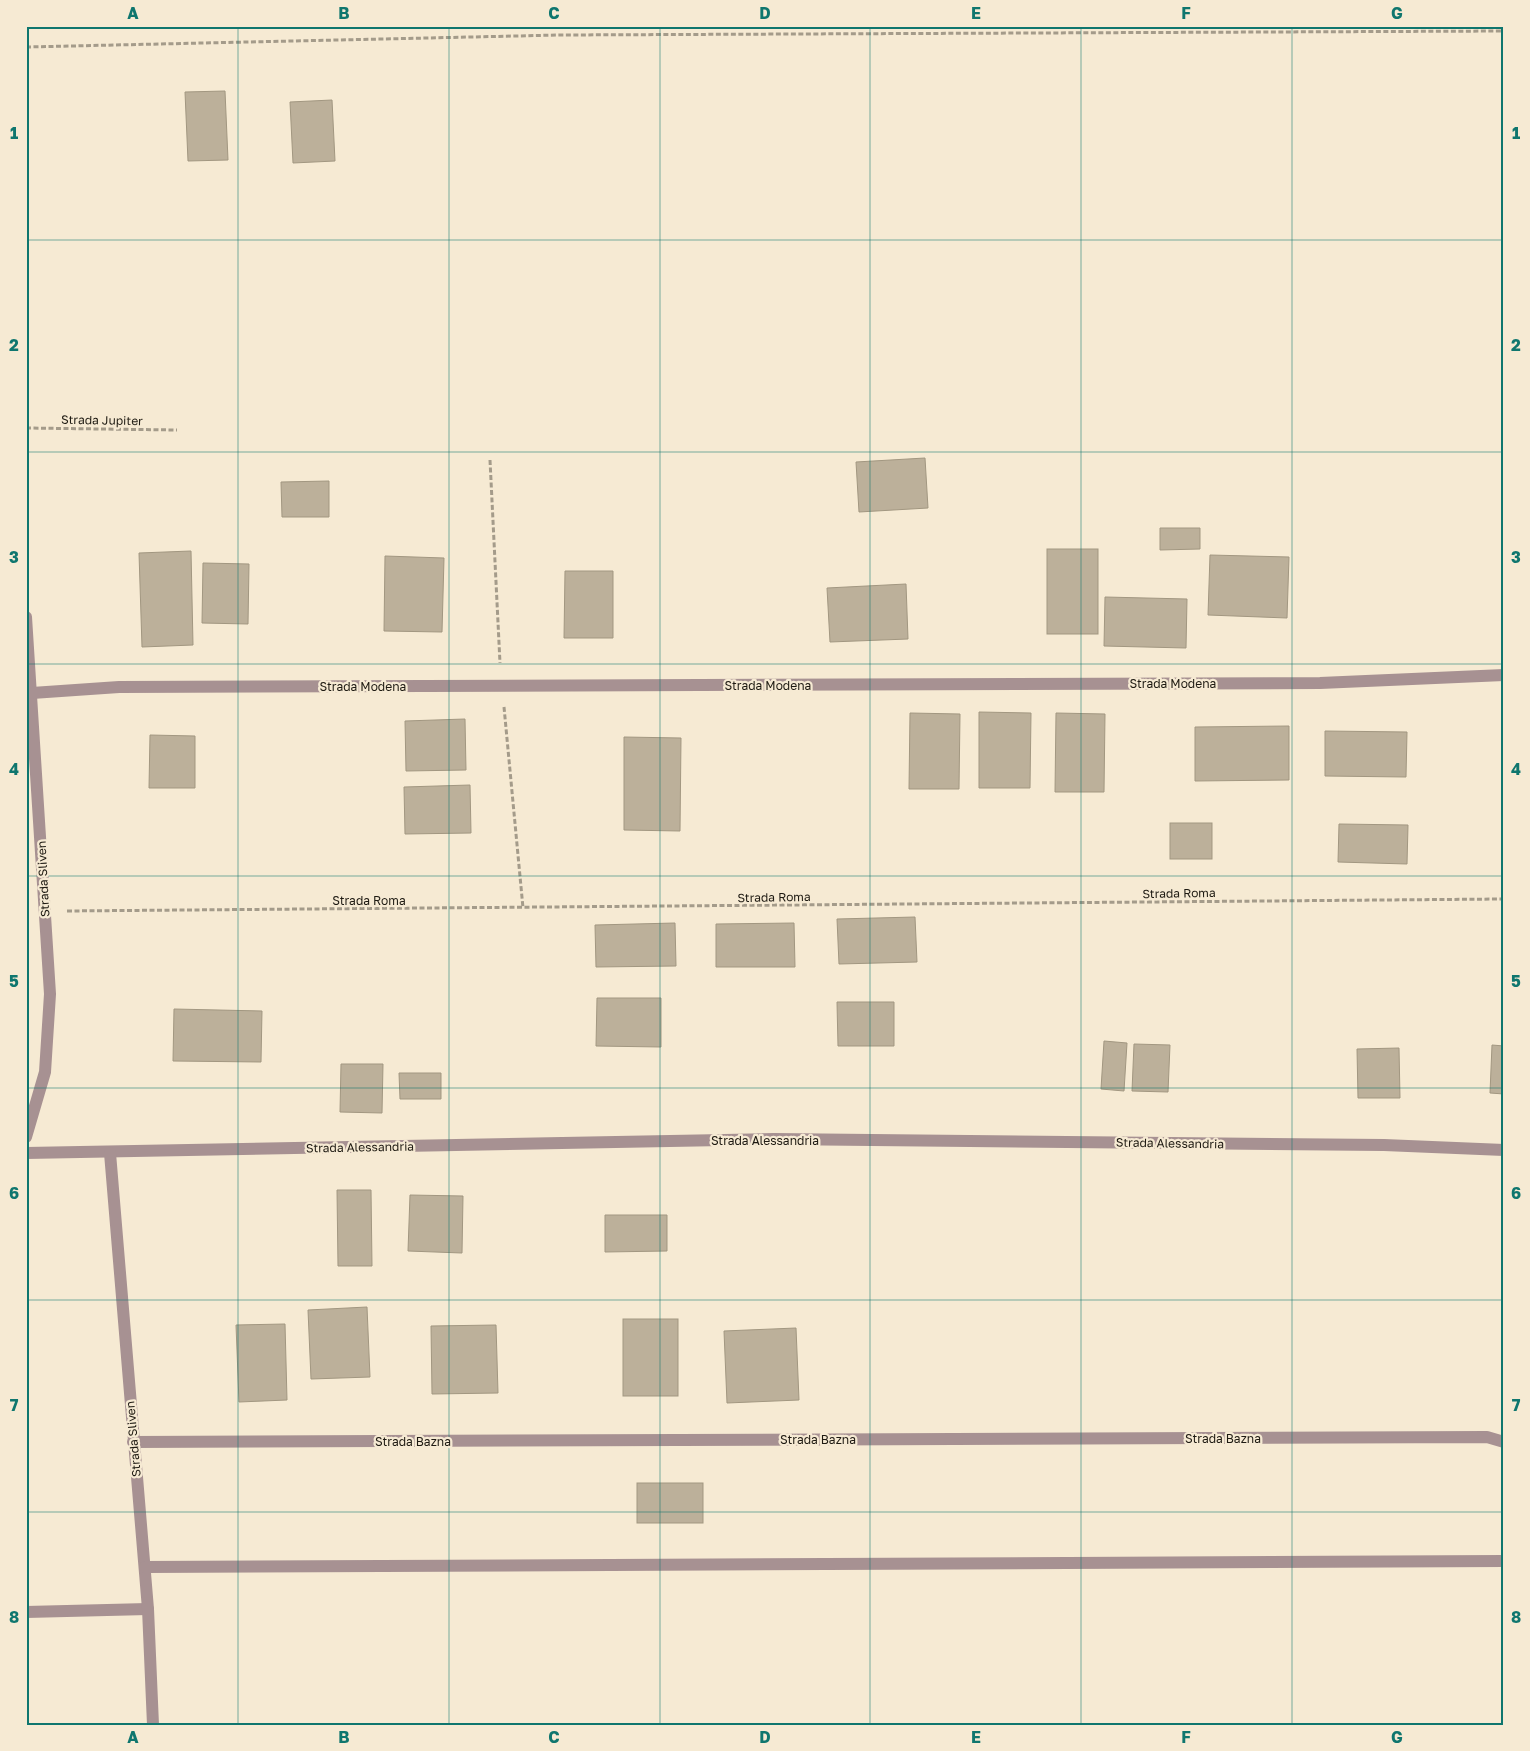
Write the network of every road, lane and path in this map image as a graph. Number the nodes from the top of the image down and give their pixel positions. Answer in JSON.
{"nodes":[{"id":1,"x":1504,"y":31,"type":"edge"},
{"id":2,"x":26,"y":47,"type":"edge"},
{"id":3,"x":26,"y":428,"type":"edge"},
{"id":4,"x":177,"y":430,"type":"dead end"},
{"id":5,"x":26,"y":617,"type":"edge"},
{"id":6,"x":1504,"y":675,"type":"edge"},
{"id":7,"x":32,"y":693,"type":"junction"},
{"id":8,"x":1504,"y":899,"type":"edge"},
{"id":9,"x":45,"y":912,"type":"junction"},
{"id":10,"x":26,"y":1137,"type":"edge"},
{"id":11,"x":1504,"y":1150,"type":"edge"},
{"id":12,"x":26,"y":1153,"type":"edge"},
{"id":13,"x":110,"y":1153,"type":"junction"},
{"id":14,"x":132,"y":1442,"type":"junction"},
{"id":15,"x":1504,"y":1442,"type":"edge"},
{"id":16,"x":1504,"y":1561,"type":"edge"},
{"id":17,"x":144,"y":1567,"type":"junction"},
{"id":18,"x":148,"y":1609,"type":"junction"},
{"id":19,"x":26,"y":1612,"type":"edge"},
{"id":20,"x":153,"y":1725,"type":"edge"}],
"edges":[{"from":1,"to":2,"type":"path"},
{"from":3,"to":4,"type":"path","name":"Strada Jupiter"},
{"from":5,"to":7,"type":"street","name":"Strada Sliven"},
{"from":6,"to":7,"type":"street","name":"Strada Modena"},
{"from":7,"to":9,"type":"street","name":"Strada Sliven"},
{"from":8,"to":9,"type":"path","name":"Strada Roma"},
{"from":9,"to":10,"type":"street","name":"Strada Sliven"},
{"from":11,"to":13,"type":"street","name":"Strada Alessandria"},
{"from":12,"to":13,"type":"street","name":"Strada Alessandria"},
{"from":13,"to":14,"type":"street","name":"Strada Sliven"},
{"from":14,"to":15,"type":"street","name":"Strada Bazna"},
{"from":14,"to":17,"type":"street","name":"Strada Sliven"},
{"from":16,"to":17,"type":"street"},
{"from":17,"to":18,"type":"street","name":"Strada Sliven"},
{"from":18,"to":19,"type":"street"},
{"from":18,"to":20,"type":"street","name":"Strada Sliven"}]}
